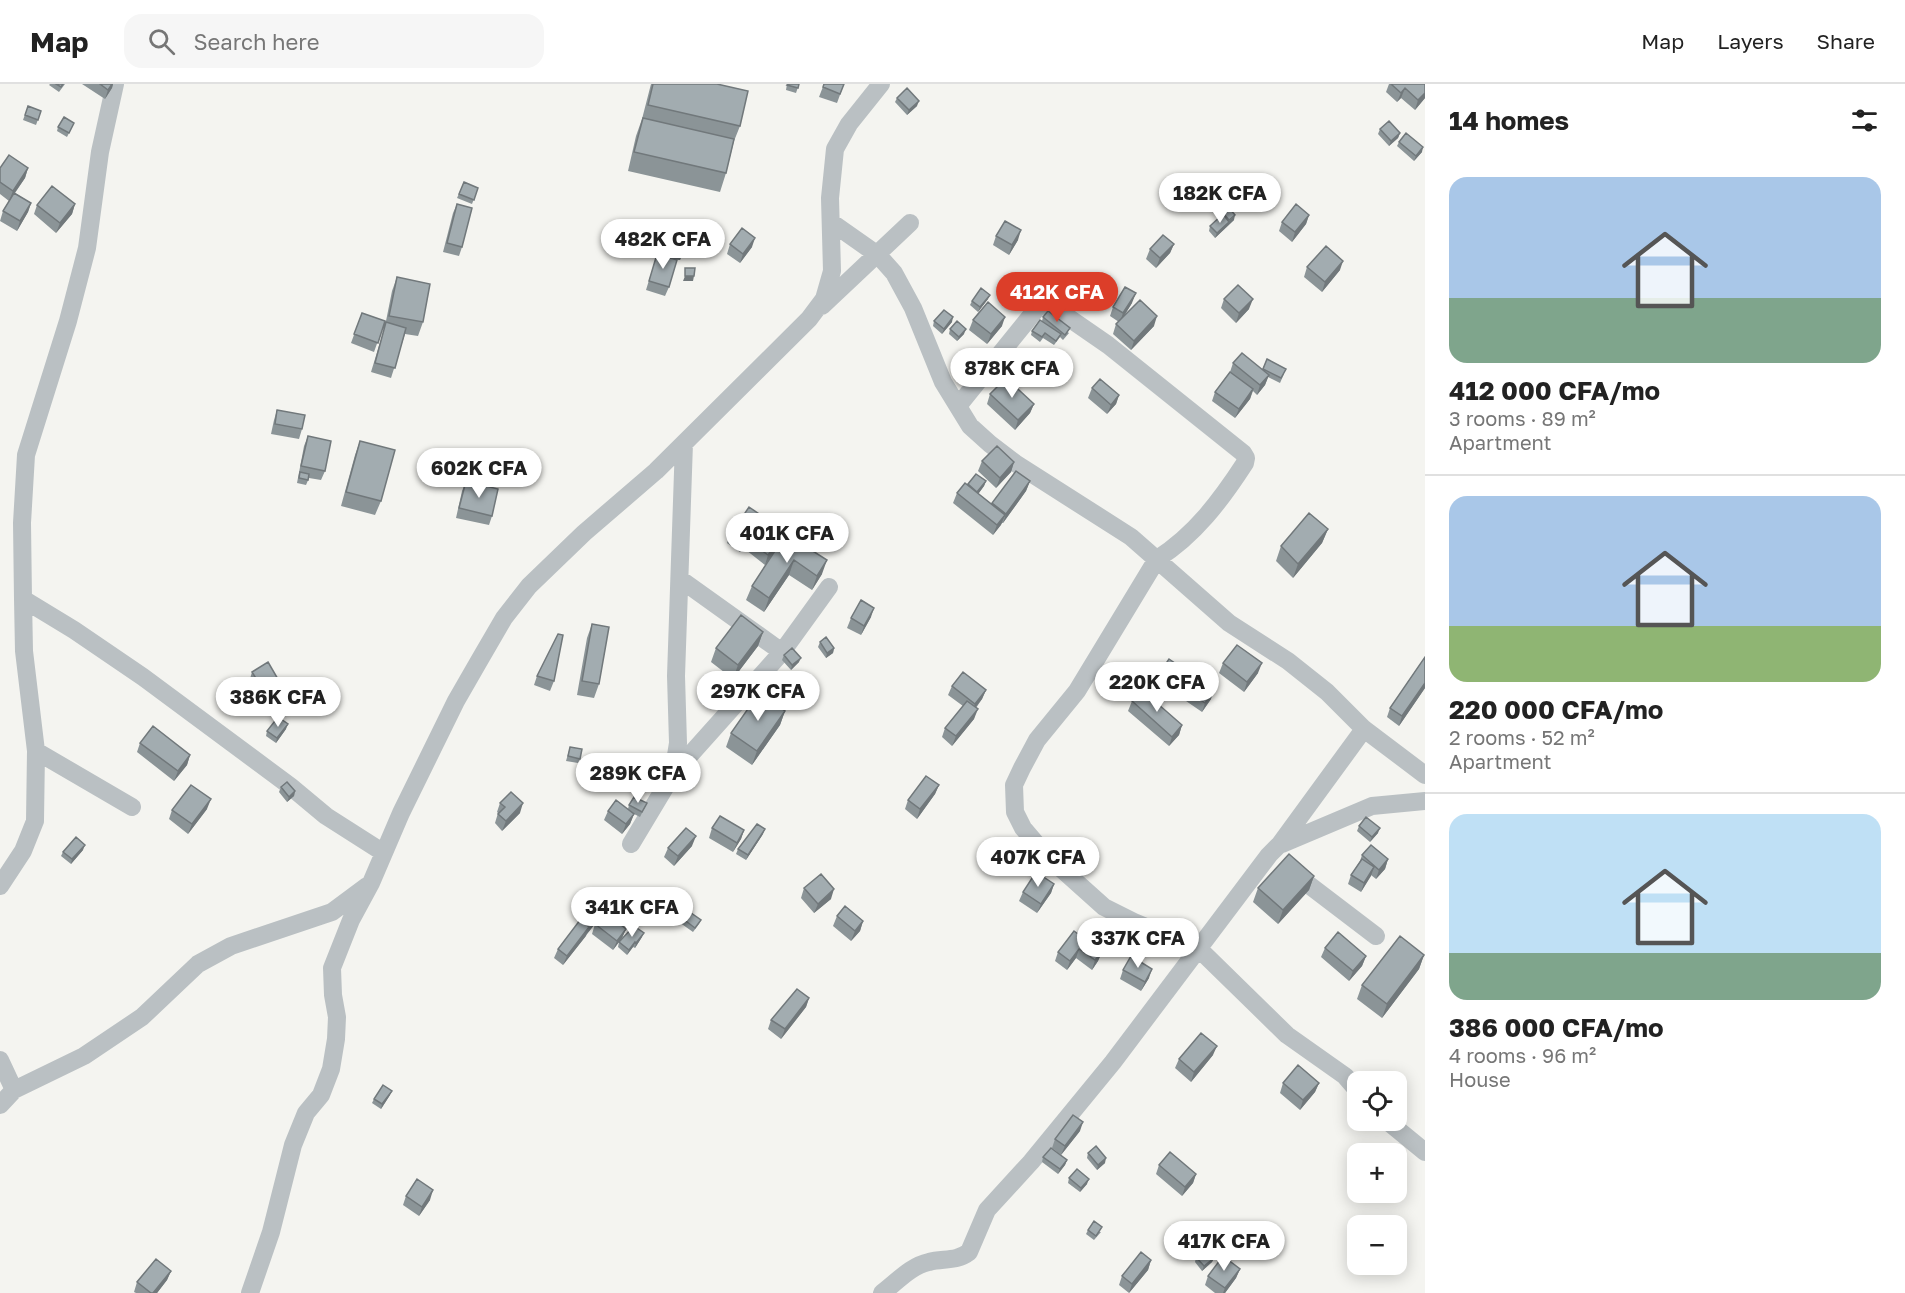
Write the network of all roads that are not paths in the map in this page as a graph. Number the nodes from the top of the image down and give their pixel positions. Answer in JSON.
{"nodes":[{"id":1,"x":115,"y":84,"type":"edge"},
{"id":2,"x":881,"y":84,"type":"edge"},
{"id":3,"x":831,"y":222,"type":"junction"},
{"id":4,"x":910,"y":223,"type":"dead end"},
{"id":5,"x":878,"y":255,"type":"junction"},
{"id":6,"x":809,"y":319,"type":"junction"},
{"id":7,"x":958,"y":406,"type":"junction"},
{"id":8,"x":684,"y":443,"type":"junction"},
{"id":9,"x":1157,"y":559,"type":"junction"},
{"id":10,"x":680,"y":579,"type":"junction"},
{"id":11,"x":829,"y":587,"type":"dead end"},
{"id":12,"x":23,"y":599,"type":"junction"},
{"id":13,"x":782,"y":652,"type":"junction"},
{"id":14,"x":1364,"y":729,"type":"junction"},
{"id":15,"x":36,"y":751,"type":"junction"},
{"id":16,"x":673,"y":774,"type":"junction"},
{"id":17,"x":1425,"y":775,"type":"edge"},
{"id":18,"x":1425,"y":801,"type":"edge"},
{"id":19,"x":132,"y":807,"type":"dead end"},
{"id":20,"x":631,"y":844,"type":"dead end"},
{"id":21,"x":1274,"y":849,"type":"junction"},
{"id":22,"x":384,"y":853,"type":"junction"},
{"id":23,"x":371,"y":883,"type":"junction"},
{"id":24,"x":0,"y":886,"type":"edge"},
{"id":25,"x":1376,"y":936,"type":"dead end"},
{"id":26,"x":1199,"y":949,"type":"junction"},
{"id":27,"x":0,"y":1060,"type":"edge"},
{"id":28,"x":1347,"y":1079,"type":"edge"},
{"id":29,"x":14,"y":1090,"type":"junction"},
{"id":30,"x":0,"y":1105,"type":"edge"},
{"id":31,"x":1399,"y":1131,"type":"edge"},
{"id":32,"x":1425,"y":1152,"type":"edge"},
{"id":33,"x":250,"y":1293,"type":"edge"},
{"id":34,"x":882,"y":1293,"type":"edge"}],
"edges":[{"from":1,"to":12,"type":"street"},
{"from":2,"to":3,"type":"street"},
{"from":3,"to":5,"type":"street"},
{"from":3,"to":6,"type":"street"},
{"from":4,"to":5,"type":"street"},
{"from":5,"to":6,"type":"street"},
{"from":5,"to":7,"type":"street"},
{"from":6,"to":8,"type":"street"},
{"from":7,"to":9,"type":"street"},
{"from":7,"to":9,"type":"street"},
{"from":8,"to":10,"type":"street"},
{"from":8,"to":22,"type":"street"},
{"from":9,"to":14,"type":"street"},
{"from":9,"to":26,"type":"street"},
{"from":10,"to":13,"type":"street"},
{"from":10,"to":16,"type":"street"},
{"from":11,"to":13,"type":"street"},
{"from":12,"to":15,"type":"street"},
{"from":12,"to":22,"type":"street"},
{"from":13,"to":16,"type":"street"},
{"from":14,"to":17,"type":"street"},
{"from":14,"to":21,"type":"street"},
{"from":15,"to":19,"type":"street"},
{"from":15,"to":24,"type":"street"},
{"from":16,"to":20,"type":"street"},
{"from":18,"to":21,"type":"street"},
{"from":21,"to":25,"type":"street"},
{"from":21,"to":26,"type":"street"},
{"from":22,"to":23,"type":"street"},
{"from":23,"to":29,"type":"street"},
{"from":23,"to":33,"type":"street"},
{"from":26,"to":28,"type":"street"},
{"from":26,"to":34,"type":"street"},
{"from":27,"to":29,"type":"street"},
{"from":29,"to":30,"type":"street"},
{"from":31,"to":32,"type":"street"}]}
